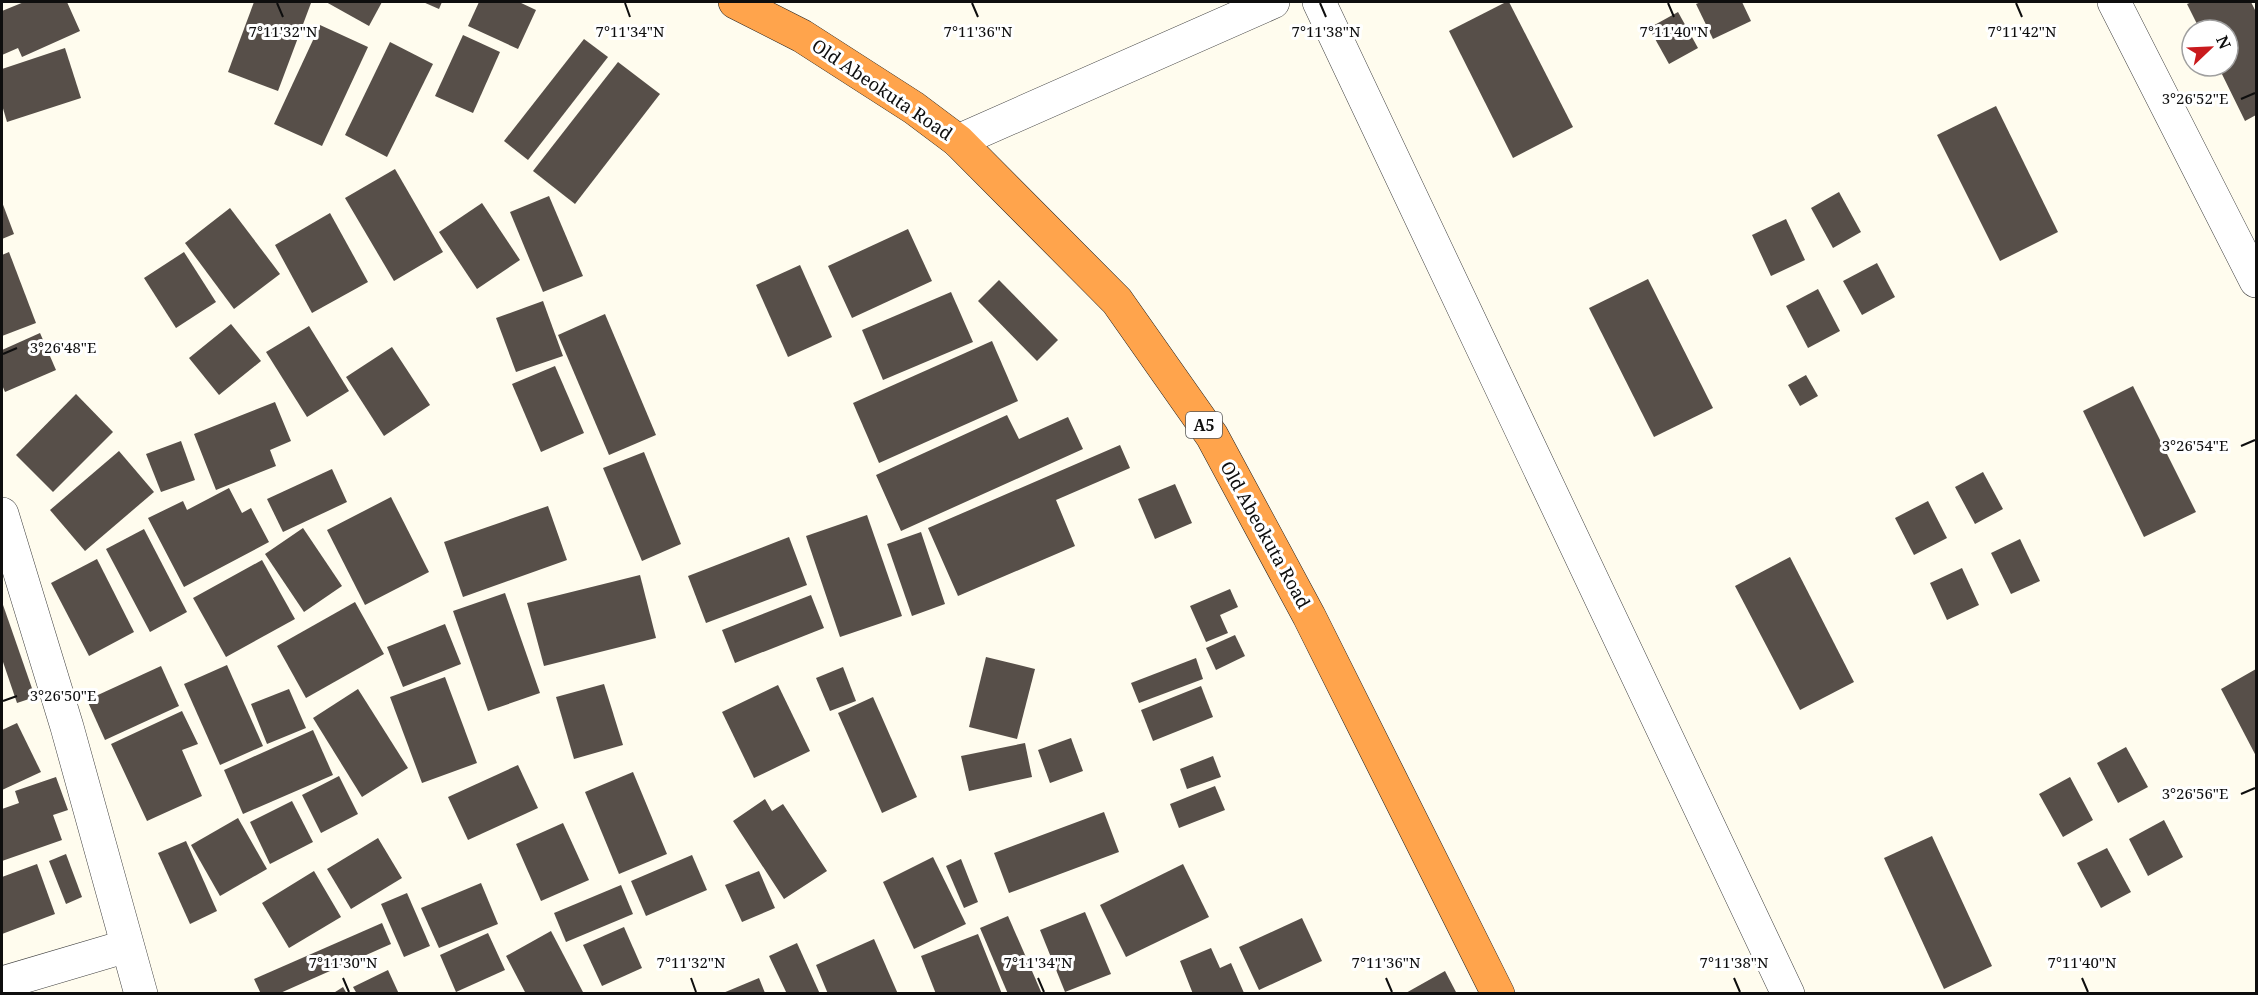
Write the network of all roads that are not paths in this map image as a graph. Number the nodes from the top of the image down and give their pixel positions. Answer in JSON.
{"nodes":[{"id":1,"x":735,"y":2,"type":"edge"},
{"id":2,"x":1273,"y":2,"type":"edge"},
{"id":3,"x":1319,"y":2,"type":"edge"},
{"id":4,"x":2114,"y":2,"type":"edge"},
{"id":5,"x":958,"y":141,"type":"junction"},
{"id":6,"x":2256,"y":281,"type":"edge"},
{"id":7,"x":2,"y":514,"type":"edge"},
{"id":8,"x":127,"y":946,"type":"junction"},
{"id":9,"x":2,"y":983,"type":"edge"},
{"id":10,"x":141,"y":993,"type":"edge"},
{"id":11,"x":1498,"y":993,"type":"edge"},
{"id":12,"x":1788,"y":993,"type":"edge"}],
"edges":[{"from":1,"to":5,"type":"highway","name":"Old Abeokuta Road","number":"A5"},
{"from":2,"to":5,"type":"street"},
{"from":3,"to":12,"type":"street"},
{"from":4,"to":6,"type":"street"},
{"from":5,"to":11,"type":"highway","name":"Old Abeokuta Road","number":"A5"},
{"from":7,"to":8,"type":"street"},
{"from":8,"to":9,"type":"street"},
{"from":8,"to":10,"type":"street"}]}
